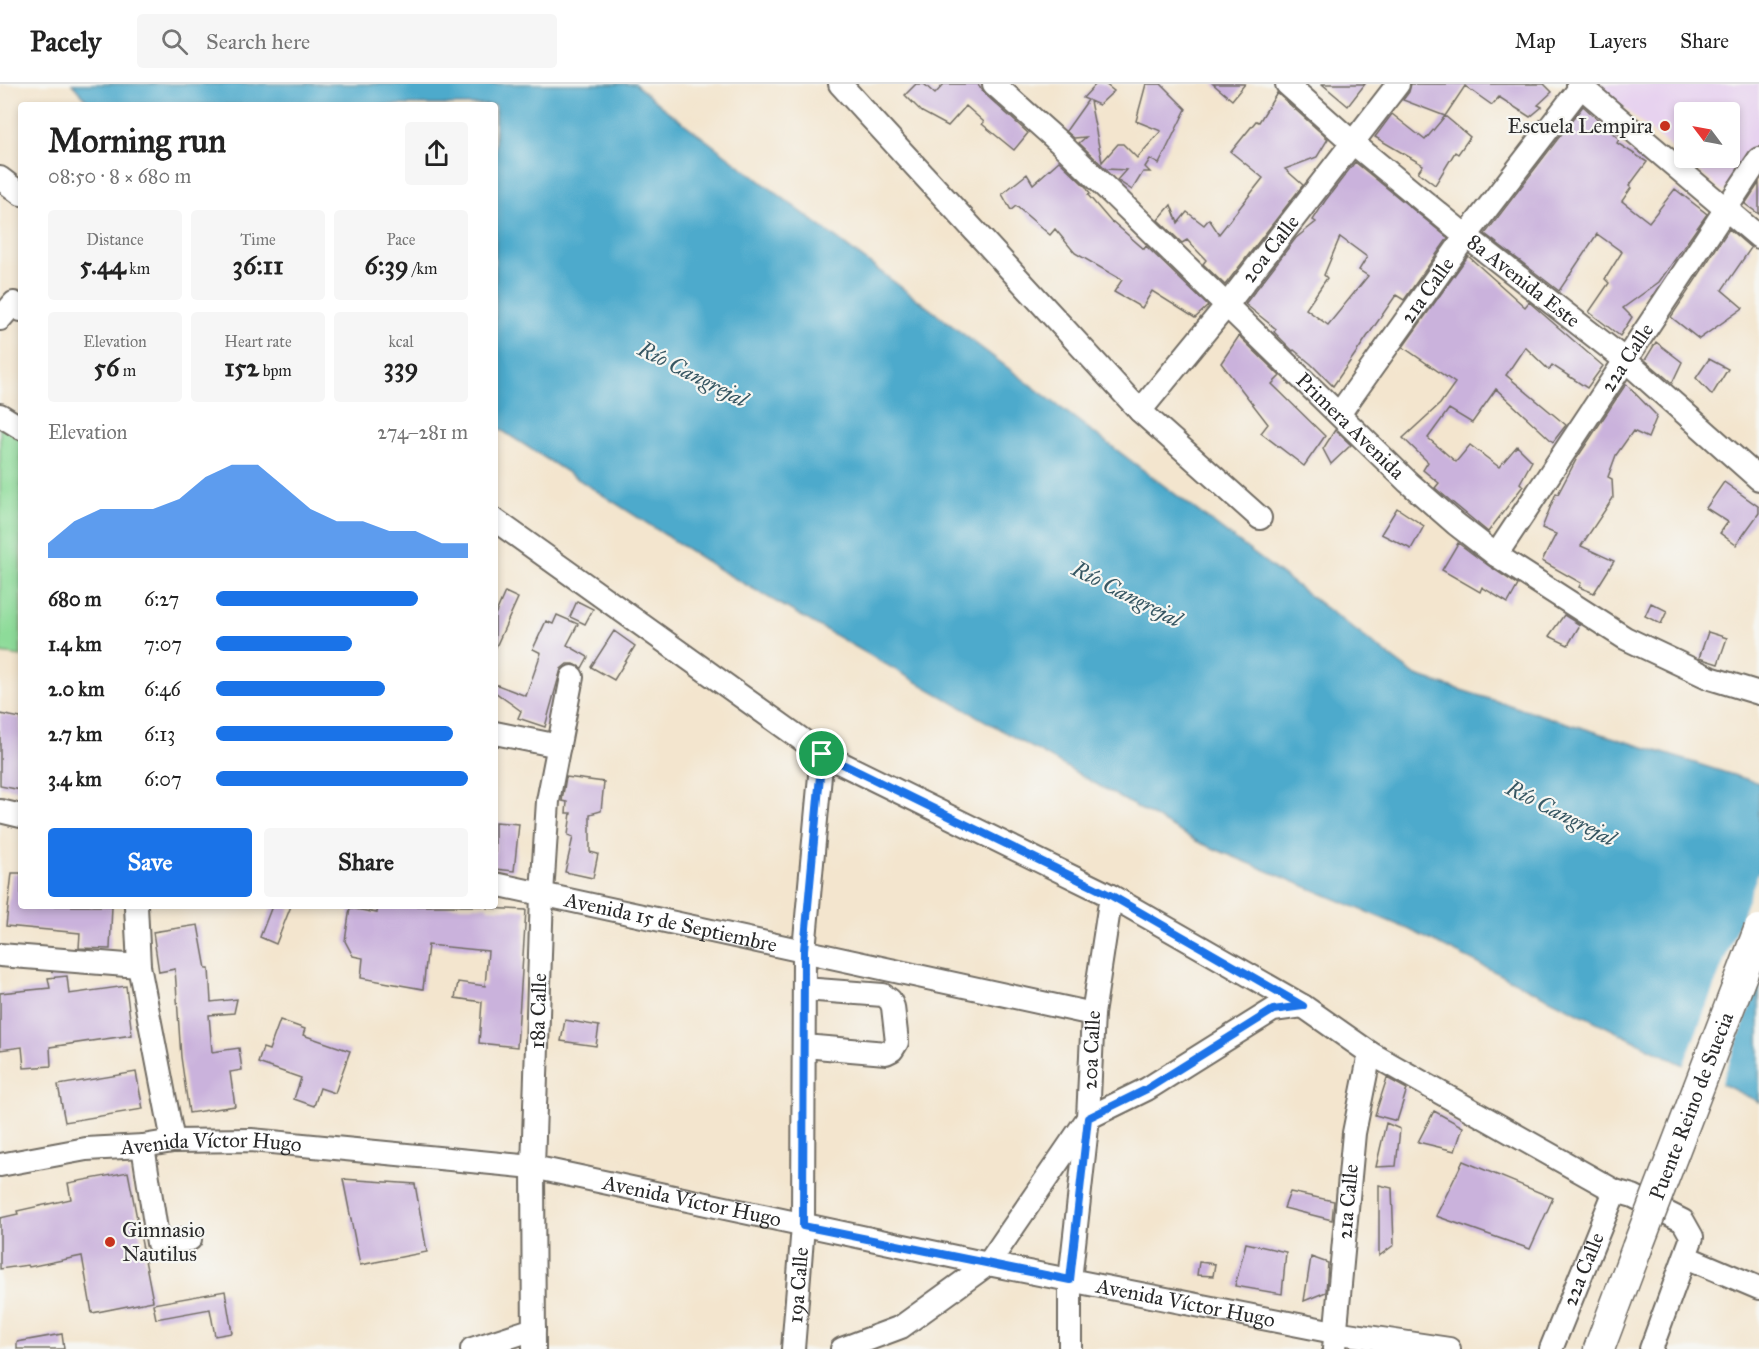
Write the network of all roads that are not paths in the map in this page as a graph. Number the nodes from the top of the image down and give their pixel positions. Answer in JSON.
{"nodes":[{"id":1,"x":840,"y":84,"type":"edge"},
{"id":2,"x":993,"y":84,"type":"edge"},
{"id":3,"x":1287,"y":84,"type":"edge"},
{"id":4,"x":1398,"y":84,"type":"edge"},
{"id":5,"x":1581,"y":85,"type":"edge"},
{"id":6,"x":1019,"y":92,"type":"edge"},
{"id":7,"x":1353,"y":143,"type":"junction"},
{"id":8,"x":1759,"y":159,"type":"edge"},
{"id":9,"x":0,"y":178,"type":"edge"},
{"id":10,"x":18,"y":192,"type":"edge"},
{"id":11,"x":1725,"y":208,"type":"junction"},
{"id":12,"x":1466,"y":236,"type":"junction"},
{"id":13,"x":1759,"y":237,"type":"edge"},
{"id":14,"x":1226,"y":306,"type":"junction"},
{"id":15,"x":18,"y":307,"type":"edge"},
{"id":16,"x":0,"y":319,"type":"edge"},
{"id":17,"x":1624,"y":360,"type":"junction"},
{"id":18,"x":1140,"y":411,"type":"junction"},
{"id":19,"x":1339,"y":414,"type":"junction"},
{"id":20,"x":0,"y":415,"type":"edge"},
{"id":21,"x":18,"y":426,"type":"edge"},
{"id":22,"x":1759,"y":479,"type":"edge"},
{"id":23,"x":1260,"y":518,"type":"dead end"},
{"id":24,"x":498,"y":522,"type":"edge"},
{"id":25,"x":1496,"y":555,"type":"junction"},
{"id":26,"x":572,"y":677,"type":"dead end"},
{"id":27,"x":1759,"y":693,"type":"edge"},
{"id":28,"x":498,"y":734,"type":"edge"},
{"id":29,"x":559,"y":746,"type":"junction"},
{"id":30,"x":822,"y":754,"type":"junction"},
{"id":31,"x":0,"y":811,"type":"edge"},
{"id":32,"x":18,"y":815,"type":"edge"},
{"id":33,"x":498,"y":885,"type":"edge"},
{"id":34,"x":542,"y":894,"type":"junction"},
{"id":35,"x":1112,"y":896,"type":"junction"},
{"id":36,"x":136,"y":909,"type":"edge"},
{"id":37,"x":1759,"y":930,"type":"edge"},
{"id":38,"x":804,"y":950,"type":"junction"},
{"id":39,"x":0,"y":956,"type":"edge"},
{"id":40,"x":139,"y":966,"type":"junction"},
{"id":41,"x":909,"y":974,"type":"junction"},
{"id":42,"x":804,"y":989,"type":"junction"},
{"id":43,"x":890,"y":1000,"type":"junction"},
{"id":44,"x":1303,"y":1006,"type":"junction"},
{"id":45,"x":1092,"y":1014,"type":"junction"},
{"id":46,"x":804,"y":1046,"type":"junction"},
{"id":47,"x":1370,"y":1053,"type":"junction"},
{"id":48,"x":1088,"y":1118,"type":"junction"},
{"id":49,"x":173,"y":1141,"type":"junction"},
{"id":50,"x":143,"y":1146,"type":"junction"},
{"id":51,"x":0,"y":1165,"type":"edge"},
{"id":52,"x":533,"y":1167,"type":"junction"},
{"id":53,"x":1615,"y":1191,"type":"junction"},
{"id":54,"x":803,"y":1226,"type":"junction"},
{"id":55,"x":190,"y":1239,"type":"dead end"},
{"id":56,"x":1689,"y":1247,"type":"junction"},
{"id":57,"x":988,"y":1264,"type":"junction"},
{"id":58,"x":1070,"y":1280,"type":"junction"},
{"id":59,"x":1759,"y":1288,"type":"edge"},
{"id":60,"x":534,"y":1339,"type":"edge"},
{"id":61,"x":1334,"y":1341,"type":"edge"},
{"id":62,"x":472,"y":1349,"type":"edge"},
{"id":63,"x":793,"y":1349,"type":"edge"},
{"id":64,"x":842,"y":1349,"type":"edge"},
{"id":65,"x":1070,"y":1349,"type":"edge"},
{"id":66,"x":1449,"y":1349,"type":"edge"},
{"id":67,"x":1551,"y":1349,"type":"edge"},
{"id":68,"x":1599,"y":1349,"type":"edge"},
{"id":69,"x":1651,"y":1349,"type":"edge"}],
"edges":[{"from":1,"to":18,"type":"street"},
{"from":2,"to":6,"type":"street","name":"Primera Avenida"},
{"from":3,"to":7,"type":"street","name":"8a Avenida Este"},
{"from":4,"to":7,"type":"street","name":"20a Calle"},
{"from":5,"to":11,"type":"street"},
{"from":5,"to":12,"type":"street","name":"21a Calle"},
{"from":6,"to":14,"type":"street","name":"Primera Avenida"},
{"from":7,"to":12,"type":"street","name":"8a Avenida Este"},
{"from":7,"to":14,"type":"street","name":"20a Calle"},
{"from":8,"to":11,"type":"street","name":"22a Calle"},
{"from":9,"to":10,"type":"street"},
{"from":11,"to":13,"type":"street"},
{"from":11,"to":17,"type":"street","name":"22a Calle"},
{"from":12,"to":17,"type":"street","name":"8a Avenida Este"},
{"from":12,"to":19,"type":"street","name":"21a Calle"},
{"from":14,"to":18,"type":"street","name":"20a Calle"},
{"from":14,"to":19,"type":"street","name":"Primera Avenida"},
{"from":15,"to":16,"type":"street"},
{"from":17,"to":22,"type":"street","name":"8a Avenida Este"},
{"from":17,"to":25,"type":"street","name":"22a Calle"},
{"from":18,"to":23,"type":"street"},
{"from":19,"to":25,"type":"street","name":"Primera Avenida"},
{"from":20,"to":21,"type":"street"},
{"from":24,"to":30,"type":"street"},
{"from":25,"to":27,"type":"street","name":"Primera Avenida"},
{"from":26,"to":29,"type":"street","name":"18a Calle"},
{"from":28,"to":29,"type":"street"},
{"from":29,"to":34,"type":"street","name":"18a Calle"},
{"from":30,"to":35,"type":"street"},
{"from":30,"to":38,"type":"street","name":"19a Calle"},
{"from":31,"to":32,"type":"street"},
{"from":33,"to":34,"type":"street","name":"Avenida 15 de Septiembre"},
{"from":34,"to":38,"type":"street","name":"Avenida 15 de Septiembre"},
{"from":34,"to":52,"type":"street","name":"18a Calle"},
{"from":35,"to":44,"type":"street"},
{"from":35,"to":45,"type":"street","name":"20a Calle"},
{"from":36,"to":40,"type":"street"},
{"from":37,"to":68,"type":"main road","name":"Puente Reino de Suecia","bridge":true},
{"from":38,"to":41,"type":"street","name":"Avenida 15 de Septiembre"},
{"from":38,"to":42,"type":"street","name":"19a Calle"},
{"from":39,"to":40,"type":"street"},
{"from":40,"to":49,"type":"street"},
{"from":41,"to":43,"type":"street"},
{"from":41,"to":45,"type":"street","name":"Avenida 15 de Septiembre"},
{"from":42,"to":43,"type":"street"},
{"from":42,"to":46,"type":"street","name":"19a Calle"},
{"from":43,"to":46,"type":"street"},
{"from":44,"to":47,"type":"street"},
{"from":44,"to":48,"type":"street"},
{"from":45,"to":48,"type":"street","name":"20a Calle"},
{"from":46,"to":54,"type":"street","name":"19a Calle"},
{"from":47,"to":53,"type":"street"},
{"from":47,"to":61,"type":"street","name":"21a Calle"},
{"from":48,"to":57,"type":"street"},
{"from":48,"to":58,"type":"street","name":"20a Calle"},
{"from":49,"to":50,"type":"street","name":"Avenida Víctor Hugo"},
{"from":49,"to":52,"type":"street","name":"Avenida Víctor Hugo"},
{"from":50,"to":51,"type":"street","name":"Avenida Víctor Hugo"},
{"from":50,"to":55,"type":"street"},
{"from":52,"to":54,"type":"street","name":"Avenida Víctor Hugo"},
{"from":52,"to":60,"type":"street","name":"18a Calle"},
{"from":53,"to":56,"type":"street"},
{"from":53,"to":67,"type":"street","name":"22a Calle"},
{"from":54,"to":57,"type":"street","name":"Avenida Víctor Hugo"},
{"from":54,"to":63,"type":"street","name":"19a Calle"},
{"from":56,"to":59,"type":"street"},
{"from":56,"to":69,"type":"street"},
{"from":57,"to":58,"type":"street","name":"Avenida Víctor Hugo"},
{"from":57,"to":64,"type":"street"},
{"from":58,"to":61,"type":"street","name":"Avenida Víctor Hugo"},
{"from":58,"to":65,"type":"street","name":"20a Calle"},
{"from":60,"to":62,"type":"street"},
{"from":61,"to":66,"type":"street","name":"Avenida Víctor Hugo"}]}
